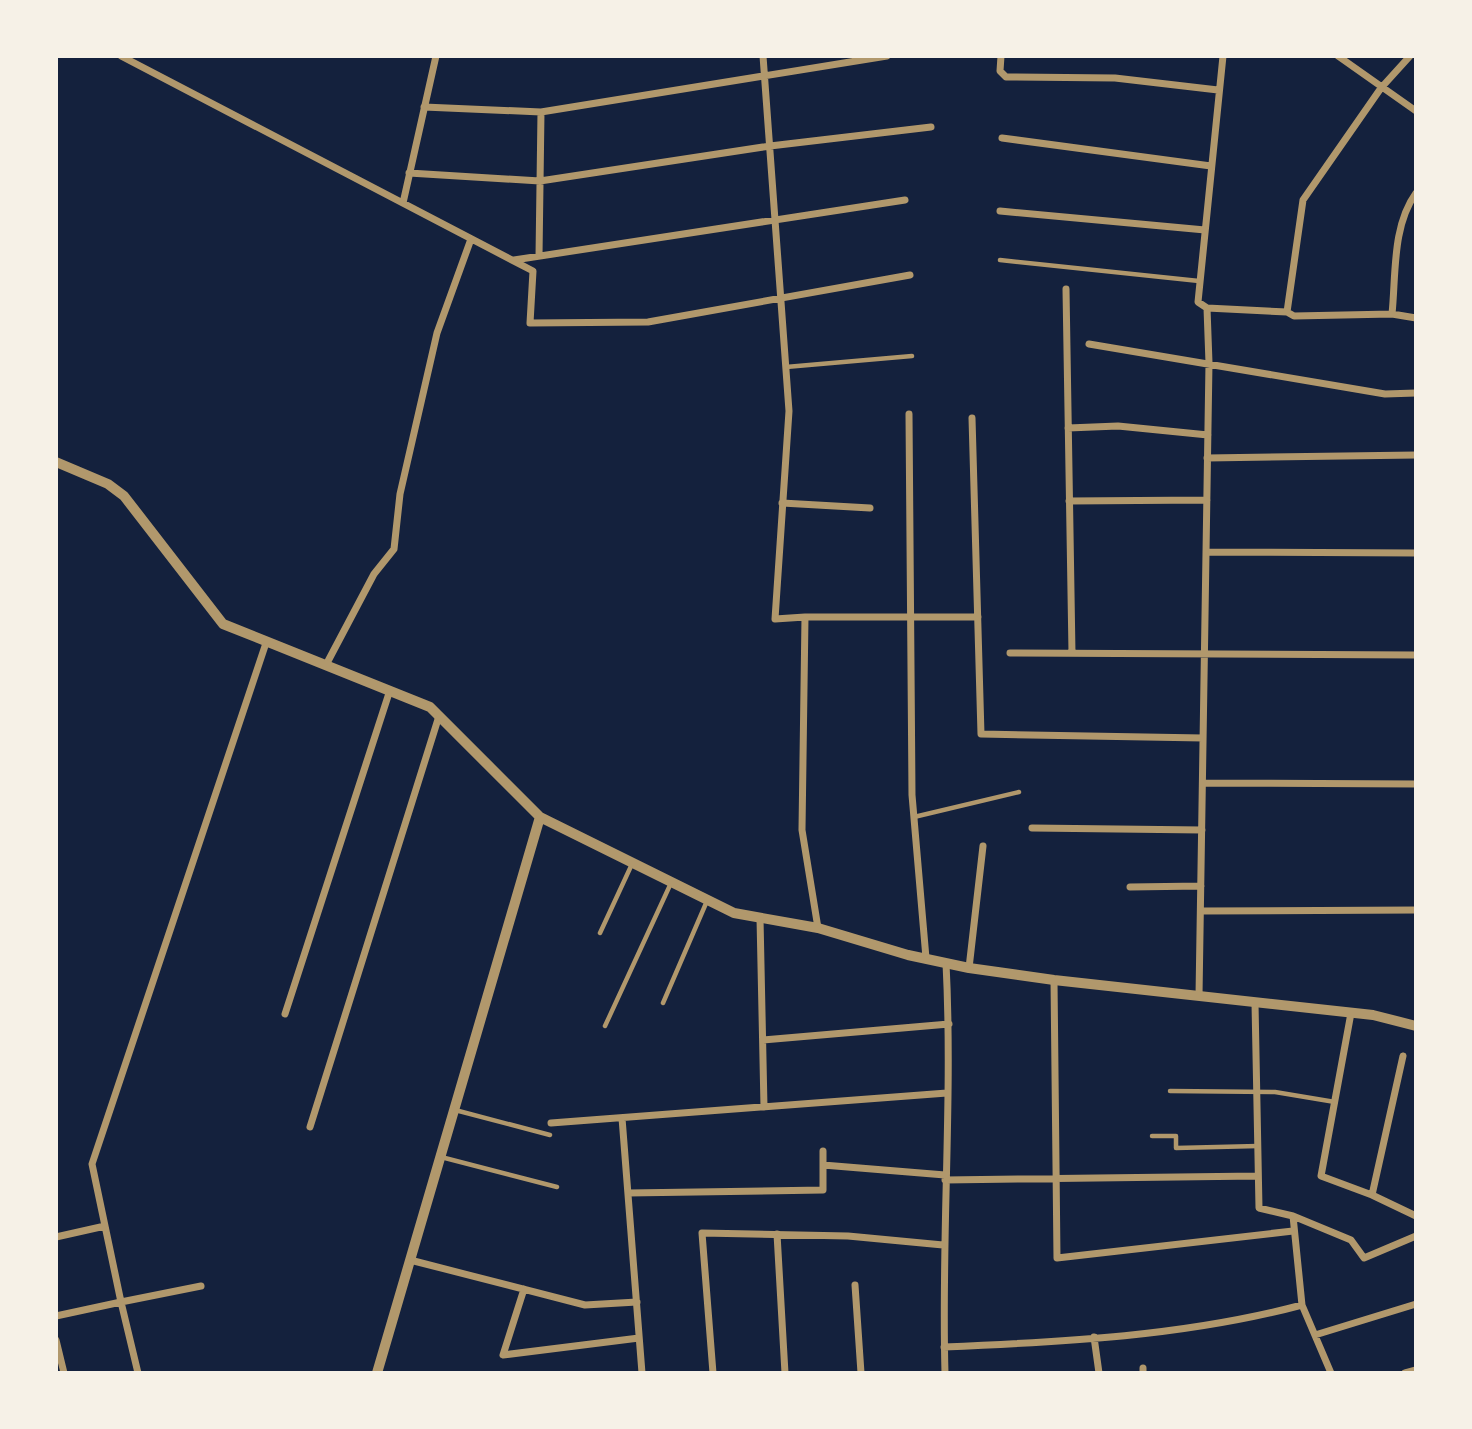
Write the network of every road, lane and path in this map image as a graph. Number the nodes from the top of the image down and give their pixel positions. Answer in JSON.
{"nodes":[{"id":1,"x":121,"y":56,"type":"edge"},
{"id":2,"x":436,"y":56,"type":"edge"},
{"id":3,"x":763,"y":56,"type":"edge"},
{"id":4,"x":887,"y":56,"type":"edge"},
{"id":5,"x":1001,"y":56,"type":"edge"},
{"id":6,"x":1223,"y":56,"type":"edge"},
{"id":7,"x":1338,"y":56,"type":"edge"},
{"id":8,"x":1410,"y":56,"type":"edge"},
{"id":9,"x":765,"y":76,"type":"junction"},
{"id":10,"x":1381,"y":88,"type":"junction"},
{"id":11,"x":1218,"y":90,"type":"junction"},
{"id":12,"x":424,"y":107,"type":"junction"},
{"id":13,"x":1416,"y":111,"type":"edge"},
{"id":14,"x":541,"y":112,"type":"junction"},
{"id":15,"x":931,"y":127,"type":"dead end"},
{"id":16,"x":1002,"y":138,"type":"dead end"},
{"id":17,"x":770,"y":146,"type":"junction"},
{"id":18,"x":1211,"y":166,"type":"junction"},
{"id":19,"x":409,"y":173,"type":"junction"},
{"id":20,"x":540,"y":181,"type":"junction"},
{"id":21,"x":1416,"y":193,"type":"edge"},
{"id":22,"x":905,"y":200,"type":"dead end"},
{"id":23,"x":403,"y":203,"type":"junction"},
{"id":24,"x":1000,"y":211,"type":"dead end"},
{"id":25,"x":775,"y":220,"type":"junction"},
{"id":26,"x":1205,"y":230,"type":"junction"},
{"id":27,"x":471,"y":239,"type":"junction"},
{"id":28,"x":539,"y":256,"type":"junction"},
{"id":29,"x":1000,"y":260,"type":"dead end"},
{"id":30,"x":513,"y":261,"type":"junction"},
{"id":31,"x":910,"y":275,"type":"dead end"},
{"id":32,"x":1200,"y":281,"type":"junction"},
{"id":33,"x":1066,"y":289,"type":"dead end"},
{"id":34,"x":780,"y":298,"type":"junction"},
{"id":35,"x":1207,"y":308,"type":"junction"},
{"id":36,"x":1287,"y":312,"type":"junction"},
{"id":37,"x":1392,"y":314,"type":"junction"},
{"id":38,"x":1416,"y":318,"type":"edge"},
{"id":39,"x":1089,"y":344,"type":"dead end"},
{"id":40,"x":912,"y":356,"type":"dead end"},
{"id":41,"x":1209,"y":363,"type":"junction"},
{"id":42,"x":785,"y":368,"type":"junction"},
{"id":43,"x":1416,"y":393,"type":"edge"},
{"id":44,"x":909,"y":414,"type":"dead end"},
{"id":45,"x":972,"y":418,"type":"dead end"},
{"id":46,"x":1068,"y":428,"type":"junction"},
{"id":47,"x":1208,"y":435,"type":"junction"},
{"id":48,"x":1416,"y":455,"type":"edge"},
{"id":49,"x":1207,"y":458,"type":"junction"},
{"id":50,"x":56,"y":462,"type":"edge"},
{"id":51,"x":1207,"y":500,"type":"junction"},
{"id":52,"x":1069,"y":501,"type":"junction"},
{"id":53,"x":782,"y":503,"type":"junction"},
{"id":54,"x":870,"y":508,"type":"dead end"},
{"id":55,"x":1206,"y":552,"type":"junction"},
{"id":56,"x":1416,"y":554,"type":"edge"},
{"id":57,"x":805,"y":617,"type":"junction"},
{"id":58,"x":911,"y":617,"type":"junction"},
{"id":59,"x":978,"y":617,"type":"junction"},
{"id":60,"x":266,"y":642,"type":"junction"},
{"id":61,"x":1010,"y":653,"type":"dead end"},
{"id":62,"x":1072,"y":653,"type":"junction"},
{"id":63,"x":1205,"y":654,"type":"junction"},
{"id":64,"x":1416,"y":655,"type":"edge"},
{"id":65,"x":327,"y":663,"type":"junction"},
{"id":66,"x":390,"y":690,"type":"junction"},
{"id":67,"x":439,"y":716,"type":"junction"},
{"id":68,"x":1203,"y":738,"type":"junction"},
{"id":69,"x":1203,"y":783,"type":"junction"},
{"id":70,"x":1416,"y":783,"type":"edge"},
{"id":71,"x":1019,"y":792,"type":"dead end"},
{"id":72,"x":540,"y":817,"type":"junction"},
{"id":73,"x":914,"y":817,"type":"junction"},
{"id":74,"x":1032,"y":828,"type":"dead end"},
{"id":75,"x":1202,"y":830,"type":"junction"},
{"id":76,"x":983,"y":846,"type":"dead end"},
{"id":77,"x":632,"y":862,"type":"junction"},
{"id":78,"x":671,"y":882,"type":"junction"},
{"id":79,"x":1201,"y":886,"type":"junction"},
{"id":80,"x":1130,"y":887,"type":"dead end"},
{"id":81,"x":707,"y":900,"type":"junction"},
{"id":82,"x":1201,"y":911,"type":"junction"},
{"id":83,"x":1416,"y":911,"type":"edge"},
{"id":84,"x":760,"y":918,"type":"junction"},
{"id":85,"x":818,"y":928,"type":"junction"},
{"id":86,"x":600,"y":933,"type":"dead end"},
{"id":87,"x":926,"y":958,"type":"junction"},
{"id":88,"x":946,"y":963,"type":"junction"},
{"id":89,"x":969,"y":968,"type":"junction"},
{"id":90,"x":1054,"y":980,"type":"junction"},
{"id":91,"x":1199,"y":996,"type":"junction"},
{"id":92,"x":663,"y":1003,"type":"dead end"},
{"id":93,"x":1255,"y":1003,"type":"junction"},
{"id":94,"x":1351,"y":1013,"type":"junction"},
{"id":95,"x":285,"y":1014,"type":"dead end"},
{"id":96,"x":949,"y":1024,"type":"junction"},
{"id":97,"x":605,"y":1026,"type":"dead end"},
{"id":98,"x":1416,"y":1026,"type":"edge"},
{"id":99,"x":764,"y":1040,"type":"junction"},
{"id":100,"x":1403,"y":1056,"type":"dead end"},
{"id":101,"x":1170,"y":1091,"type":"dead end"},
{"id":102,"x":1256,"y":1092,"type":"junction"},
{"id":103,"x":947,"y":1093,"type":"junction"},
{"id":104,"x":1335,"y":1102,"type":"junction"},
{"id":105,"x":764,"y":1107,"type":"junction"},
{"id":106,"x":454,"y":1110,"type":"junction"},
{"id":107,"x":622,"y":1118,"type":"junction"},
{"id":108,"x":551,"y":1124,"type":"dead end"},
{"id":109,"x":310,"y":1127,"type":"dead end"},
{"id":110,"x":550,"y":1135,"type":"dead end"},
{"id":111,"x":1152,"y":1136,"type":"dead end"},
{"id":112,"x":1258,"y":1146,"type":"junction"},
{"id":113,"x":823,"y":1152,"type":"dead end"},
{"id":114,"x":440,"y":1157,"type":"junction"},
{"id":115,"x":823,"y":1165,"type":"junction"},
{"id":116,"x":1258,"y":1176,"type":"junction"},
{"id":117,"x":945,"y":1177,"type":"junction"},
{"id":118,"x":1057,"y":1178,"type":"junction"},
{"id":119,"x":557,"y":1187,"type":"dead end"},
{"id":120,"x":628,"y":1193,"type":"junction"},
{"id":121,"x":1372,"y":1195,"type":"junction"},
{"id":122,"x":1293,"y":1216,"type":"junction"},
{"id":123,"x":1416,"y":1216,"type":"edge"},
{"id":124,"x":106,"y":1226,"type":"junction"},
{"id":125,"x":1293,"y":1231,"type":"junction"},
{"id":126,"x":777,"y":1234,"type":"junction"},
{"id":127,"x":1416,"y":1236,"type":"edge"},
{"id":128,"x":56,"y":1237,"type":"edge"},
{"id":129,"x":943,"y":1245,"type":"junction"},
{"id":130,"x":410,"y":1260,"type":"junction"},
{"id":131,"x":855,"y":1285,"type":"dead end"},
{"id":132,"x":201,"y":1286,"type":"dead end"},
{"id":133,"x":524,"y":1289,"type":"junction"},
{"id":134,"x":121,"y":1302,"type":"junction"},
{"id":135,"x":636,"y":1302,"type":"junction"},
{"id":136,"x":1416,"y":1304,"type":"edge"},
{"id":137,"x":1302,"y":1306,"type":"junction"},
{"id":138,"x":56,"y":1316,"type":"edge"},
{"id":139,"x":1315,"y":1335,"type":"junction"},
{"id":140,"x":1094,"y":1337,"type":"junction"},
{"id":141,"x":639,"y":1338,"type":"junction"},
{"id":142,"x":56,"y":1340,"type":"edge"},
{"id":143,"x":944,"y":1347,"type":"junction"},
{"id":144,"x":1416,"y":1370,"type":"edge"},
{"id":145,"x":64,"y":1373,"type":"edge"},
{"id":146,"x":138,"y":1373,"type":"edge"},
{"id":147,"x":377,"y":1373,"type":"edge"},
{"id":148,"x":642,"y":1373,"type":"edge"},
{"id":149,"x":713,"y":1373,"type":"edge"},
{"id":150,"x":785,"y":1373,"type":"edge"},
{"id":151,"x":861,"y":1373,"type":"edge"},
{"id":152,"x":945,"y":1373,"type":"edge"},
{"id":153,"x":1099,"y":1373,"type":"edge"},
{"id":154,"x":1331,"y":1373,"type":"edge"},
{"id":155,"x":1405,"y":1373,"type":"edge"}],
"edges":[{"from":1,"to":23,"type":"street"},
{"from":2,"to":12,"type":"street"},
{"from":3,"to":9,"type":"street"},
{"from":4,"to":9,"type":"street"},
{"from":5,"to":11,"type":"street"},
{"from":6,"to":11,"type":"street"},
{"from":7,"to":10,"type":"street"},
{"from":8,"to":10,"type":"street"},
{"from":9,"to":14,"type":"street"},
{"from":9,"to":17,"type":"street"},
{"from":10,"to":13,"type":"street"},
{"from":10,"to":36,"type":"street"},
{"from":11,"to":18,"type":"street"},
{"from":12,"to":14,"type":"street"},
{"from":12,"to":19,"type":"street"},
{"from":14,"to":20,"type":"street"},
{"from":15,"to":17,"type":"street"},
{"from":16,"to":18,"type":"street"},
{"from":17,"to":20,"type":"street"},
{"from":17,"to":25,"type":"street"},
{"from":18,"to":26,"type":"street"},
{"from":19,"to":20,"type":"street"},
{"from":19,"to":23,"type":"street"},
{"from":20,"to":28,"type":"street"},
{"from":21,"to":37,"type":"street"},
{"from":22,"to":25,"type":"street"},
{"from":23,"to":27,"type":"street"},
{"from":24,"to":26,"type":"street"},
{"from":25,"to":28,"type":"street"},
{"from":25,"to":34,"type":"street"},
{"from":26,"to":32,"type":"street"},
{"from":27,"to":30,"type":"street"},
{"from":27,"to":65,"type":"street"},
{"from":28,"to":30,"type":"street"},
{"from":29,"to":32,"type":"lane"},
{"from":30,"to":34,"type":"street"},
{"from":31,"to":34,"type":"street"},
{"from":32,"to":35,"type":"street"},
{"from":33,"to":46,"type":"street"},
{"from":34,"to":42,"type":"street"},
{"from":35,"to":36,"type":"street"},
{"from":35,"to":41,"type":"street"},
{"from":36,"to":37,"type":"street"},
{"from":37,"to":38,"type":"street"},
{"from":39,"to":41,"type":"street"},
{"from":40,"to":42,"type":"lane"},
{"from":41,"to":43,"type":"street"},
{"from":41,"to":47,"type":"street"},
{"from":42,"to":53,"type":"street"},
{"from":44,"to":58,"type":"street"},
{"from":45,"to":59,"type":"street"},
{"from":46,"to":47,"type":"street"},
{"from":46,"to":52,"type":"street"},
{"from":47,"to":49,"type":"street"},
{"from":48,"to":49,"type":"street"},
{"from":49,"to":51,"type":"street"},
{"from":50,"to":60,"type":"street"},
{"from":51,"to":52,"type":"street"},
{"from":51,"to":55,"type":"street"},
{"from":52,"to":62,"type":"street"},
{"from":53,"to":54,"type":"street"},
{"from":53,"to":57,"type":"street"},
{"from":55,"to":56,"type":"street"},
{"from":55,"to":63,"type":"street"},
{"from":57,"to":58,"type":"street"},
{"from":57,"to":85,"type":"street"},
{"from":58,"to":59,"type":"street"},
{"from":58,"to":73,"type":"street"},
{"from":59,"to":68,"type":"street"},
{"from":60,"to":65,"type":"street"},
{"from":60,"to":124,"type":"street"},
{"from":61,"to":62,"type":"street"},
{"from":62,"to":63,"type":"street"},
{"from":63,"to":64,"type":"street"},
{"from":63,"to":68,"type":"street"},
{"from":65,"to":66,"type":"street"},
{"from":66,"to":67,"type":"street"},
{"from":66,"to":95,"type":"street"},
{"from":67,"to":72,"type":"street"},
{"from":67,"to":109,"type":"street"},
{"from":68,"to":69,"type":"street"},
{"from":69,"to":70,"type":"street"},
{"from":69,"to":75,"type":"street"},
{"from":71,"to":73,"type":"lane"},
{"from":72,"to":77,"type":"street"},
{"from":72,"to":106,"type":"street"},
{"from":73,"to":87,"type":"street"},
{"from":74,"to":75,"type":"street"},
{"from":75,"to":79,"type":"street"},
{"from":76,"to":89,"type":"street"},
{"from":77,"to":78,"type":"street"},
{"from":77,"to":86,"type":"lane"},
{"from":78,"to":81,"type":"street"},
{"from":78,"to":97,"type":"lane"},
{"from":79,"to":80,"type":"street"},
{"from":79,"to":82,"type":"street"},
{"from":81,"to":84,"type":"street"},
{"from":81,"to":92,"type":"lane"},
{"from":82,"to":83,"type":"street"},
{"from":82,"to":91,"type":"street"},
{"from":84,"to":85,"type":"street"},
{"from":84,"to":99,"type":"street"},
{"from":85,"to":87,"type":"street"},
{"from":87,"to":88,"type":"street"},
{"from":88,"to":89,"type":"street"},
{"from":88,"to":96,"type":"street"},
{"from":89,"to":90,"type":"street"},
{"from":90,"to":91,"type":"street"},
{"from":90,"to":118,"type":"street"},
{"from":91,"to":93,"type":"street"},
{"from":93,"to":94,"type":"street"},
{"from":93,"to":102,"type":"street"},
{"from":94,"to":98,"type":"street"},
{"from":94,"to":104,"type":"street"},
{"from":96,"to":99,"type":"street"},
{"from":96,"to":103,"type":"street"},
{"from":99,"to":105,"type":"street"},
{"from":100,"to":121,"type":"street"},
{"from":101,"to":102,"type":"lane"},
{"from":102,"to":104,"type":"lane"},
{"from":102,"to":112,"type":"street"},
{"from":103,"to":105,"type":"street"},
{"from":103,"to":117,"type":"street"},
{"from":104,"to":121,"type":"street"},
{"from":105,"to":107,"type":"street"},
{"from":106,"to":110,"type":"lane"},
{"from":106,"to":114,"type":"street"},
{"from":107,"to":108,"type":"street"},
{"from":107,"to":120,"type":"street"},
{"from":111,"to":112,"type":"lane"},
{"from":112,"to":116,"type":"street"},
{"from":113,"to":115,"type":"street"},
{"from":114,"to":119,"type":"lane"},
{"from":114,"to":130,"type":"street"},
{"from":115,"to":117,"type":"street"},
{"from":115,"to":120,"type":"street"},
{"from":116,"to":118,"type":"street"},
{"from":116,"to":122,"type":"street"},
{"from":117,"to":118,"type":"street"},
{"from":117,"to":129,"type":"street"},
{"from":118,"to":125,"type":"street"},
{"from":120,"to":135,"type":"street"},
{"from":121,"to":123,"type":"street"},
{"from":122,"to":125,"type":"street"},
{"from":122,"to":127,"type":"street"},
{"from":124,"to":128,"type":"street"},
{"from":124,"to":134,"type":"street"},
{"from":125,"to":137,"type":"street"},
{"from":126,"to":129,"type":"street"},
{"from":126,"to":149,"type":"street"},
{"from":126,"to":150,"type":"street"},
{"from":129,"to":143,"type":"street"},
{"from":130,"to":133,"type":"street"},
{"from":130,"to":147,"type":"street"},
{"from":131,"to":151,"type":"street"},
{"from":132,"to":134,"type":"street"},
{"from":133,"to":135,"type":"street"},
{"from":133,"to":141,"type":"street"},
{"from":134,"to":138,"type":"street"},
{"from":134,"to":146,"type":"street"},
{"from":135,"to":141,"type":"street"},
{"from":136,"to":139,"type":"street"},
{"from":137,"to":139,"type":"street"},
{"from":137,"to":140,"type":"street"},
{"from":139,"to":154,"type":"street"},
{"from":140,"to":143,"type":"street"},
{"from":140,"to":153,"type":"street"},
{"from":141,"to":148,"type":"street"},
{"from":142,"to":145,"type":"street"},
{"from":143,"to":152,"type":"street"},
{"from":144,"to":155,"type":"street"}]}
